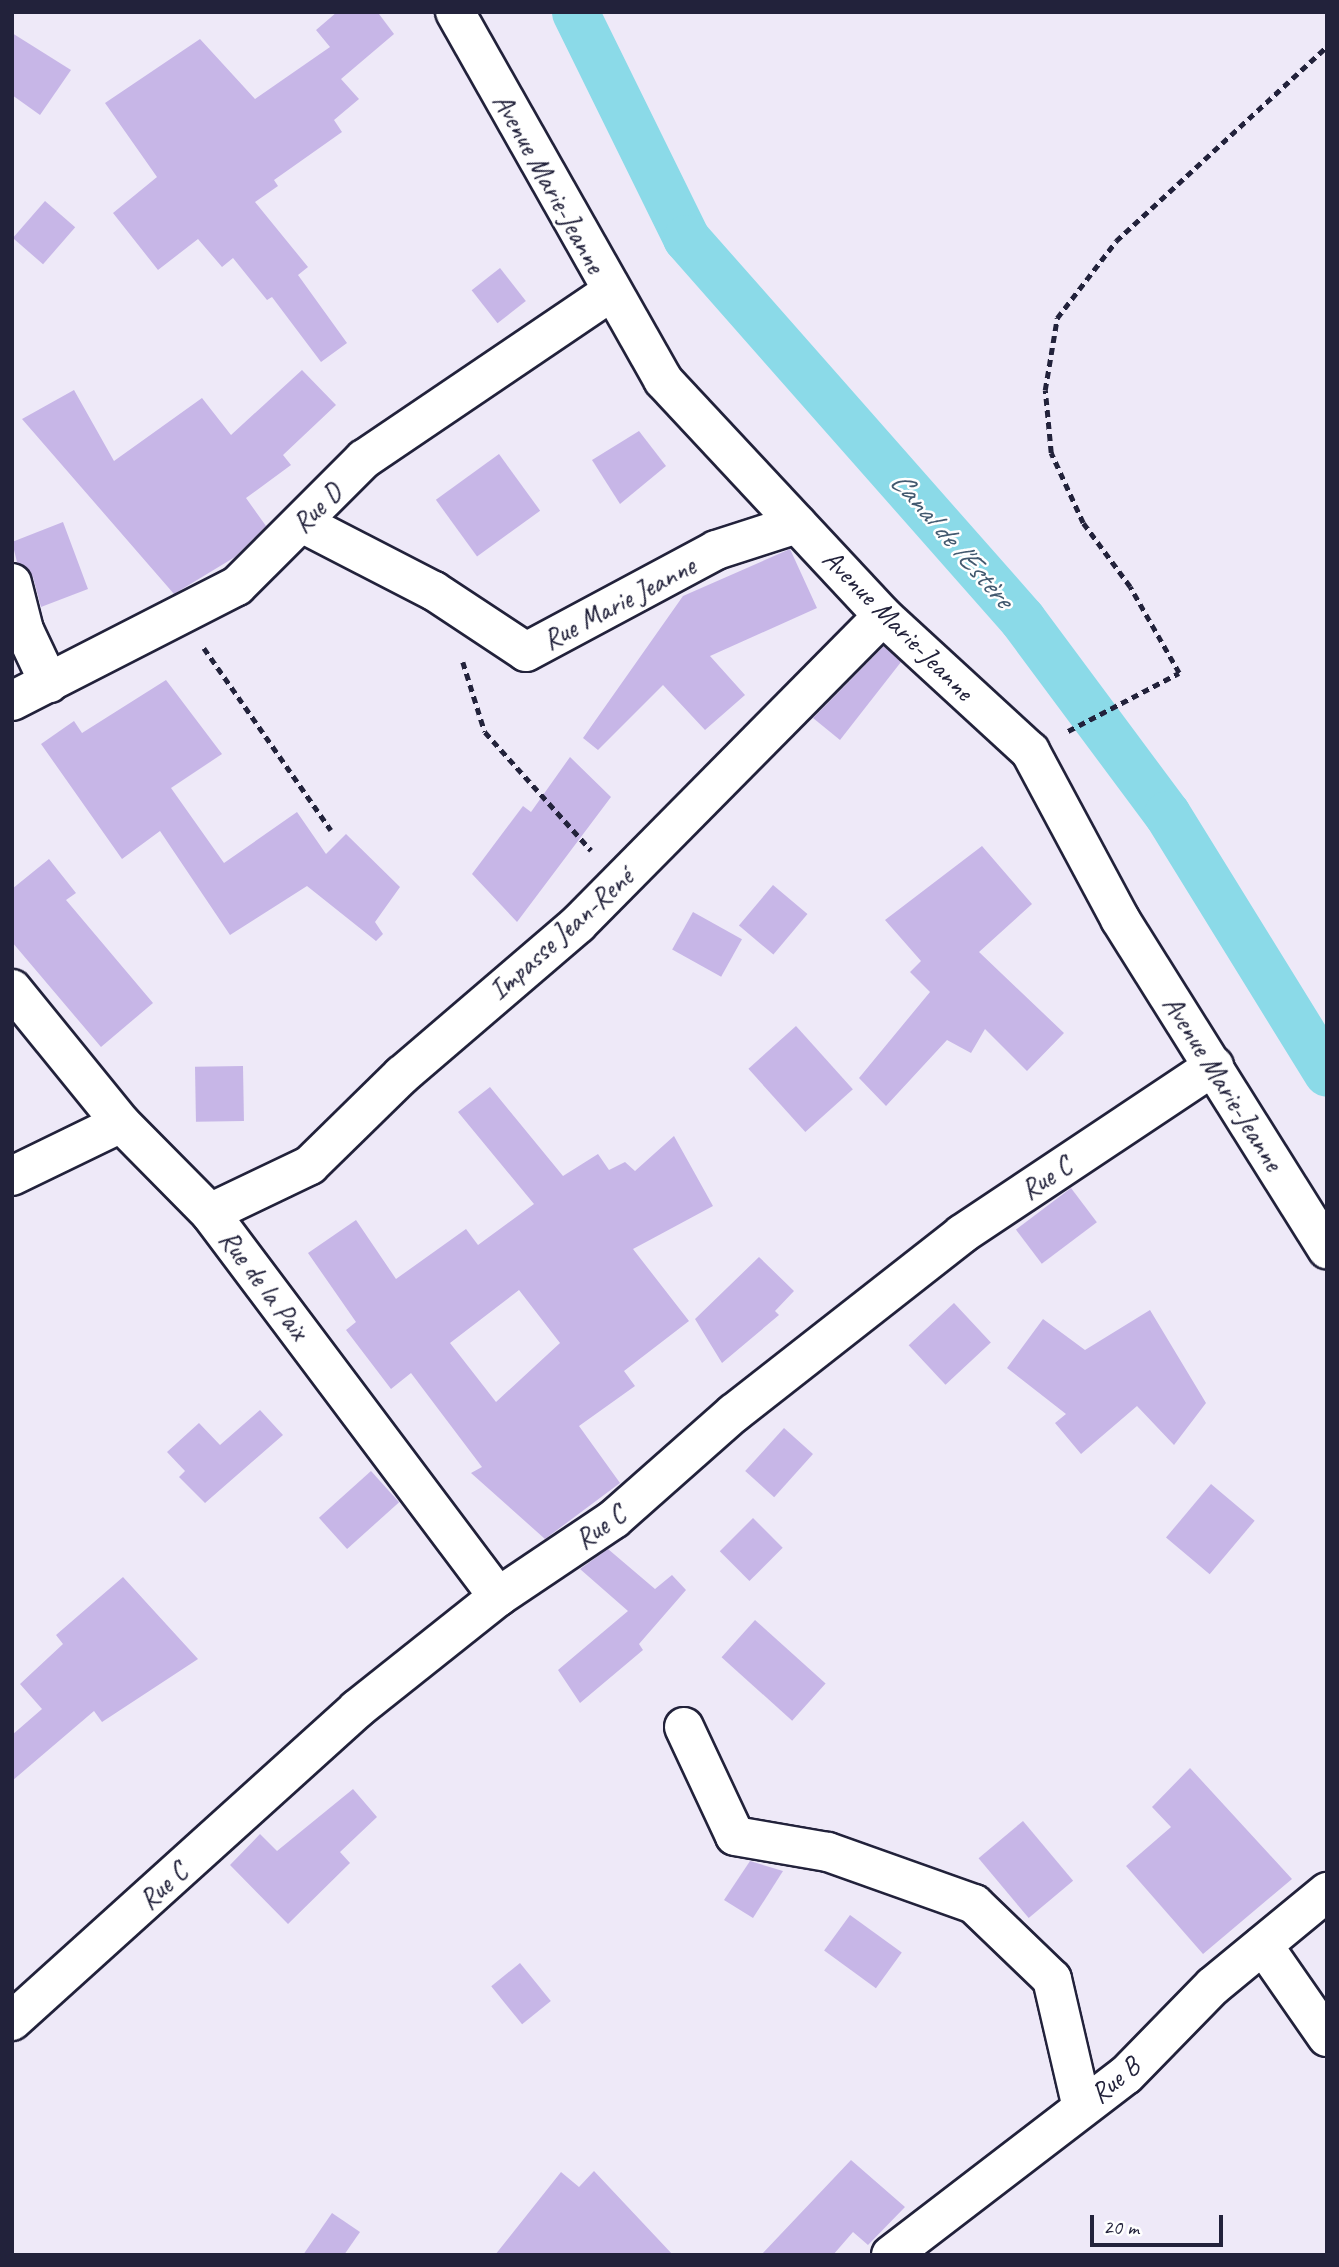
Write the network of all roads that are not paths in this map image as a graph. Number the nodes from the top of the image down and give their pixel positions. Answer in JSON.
{"nodes":[{"id":1,"x":455,"y":12,"type":"edge"},
{"id":2,"x":609,"y":293,"type":"junction"},
{"id":3,"x":302,"y":523,"type":"junction"},
{"id":4,"x":797,"y":524,"type":"junction"},
{"id":5,"x":12,"y":583,"type":"edge"},
{"id":6,"x":883,"y":616,"type":"junction"},
{"id":7,"x":49,"y":683,"type":"junction"},
{"id":8,"x":12,"y":701,"type":"edge"},
{"id":9,"x":12,"y":989,"type":"edge"},
{"id":10,"x":1214,"y":1066,"type":"junction"},
{"id":11,"x":121,"y":1123,"type":"junction"},
{"id":12,"x":12,"y":1176,"type":"edge"},
{"id":13,"x":210,"y":1213,"type":"junction"},
{"id":14,"x":1327,"y":1249,"type":"edge"},
{"id":15,"x":498,"y":1597,"type":"junction"},
{"id":16,"x":684,"y":1727,"type":"dead end"},
{"id":17,"x":1327,"y":1892,"type":"edge"},
{"id":18,"x":1263,"y":1945,"type":"junction"},
{"id":19,"x":12,"y":2021,"type":"edge"},
{"id":20,"x":1327,"y":2037,"type":"edge"},
{"id":21,"x":1082,"y":2108,"type":"junction"},
{"id":22,"x":891,"y":2255,"type":"edge"}],
"edges":[{"from":1,"to":2,"type":"street","name":"Avenue Marie-Jeanne"},
{"from":2,"to":3,"type":"street","name":"Rue D"},
{"from":2,"to":4,"type":"street","name":"Avenue Marie-Jeanne"},
{"from":3,"to":4,"type":"street","name":"Rue Marie Jeanne"},
{"from":3,"to":7,"type":"street","name":"Rue D"},
{"from":4,"to":6,"type":"street","name":"Avenue Marie-Jeanne"},
{"from":5,"to":7,"type":"street"},
{"from":6,"to":10,"type":"street","name":"Avenue Marie-Jeanne"},
{"from":6,"to":13,"type":"street","name":"Impasse Jean-René"},
{"from":7,"to":8,"type":"street","name":"Rue D"},
{"from":9,"to":11,"type":"street","name":"Rue de la Paix"},
{"from":10,"to":14,"type":"street","name":"Avenue Marie-Jeanne"},
{"from":10,"to":15,"type":"street","name":"Rue C"},
{"from":11,"to":12,"type":"street"},
{"from":11,"to":13,"type":"street","name":"Rue de la Paix"},
{"from":13,"to":15,"type":"street","name":"Rue de la Paix"},
{"from":15,"to":19,"type":"street","name":"Rue C"},
{"from":16,"to":21,"type":"street"},
{"from":17,"to":18,"type":"street","name":"Rue B"},
{"from":18,"to":20,"type":"street"},
{"from":18,"to":21,"type":"street","name":"Rue B"},
{"from":21,"to":22,"type":"street","name":"Rue B"}]}
